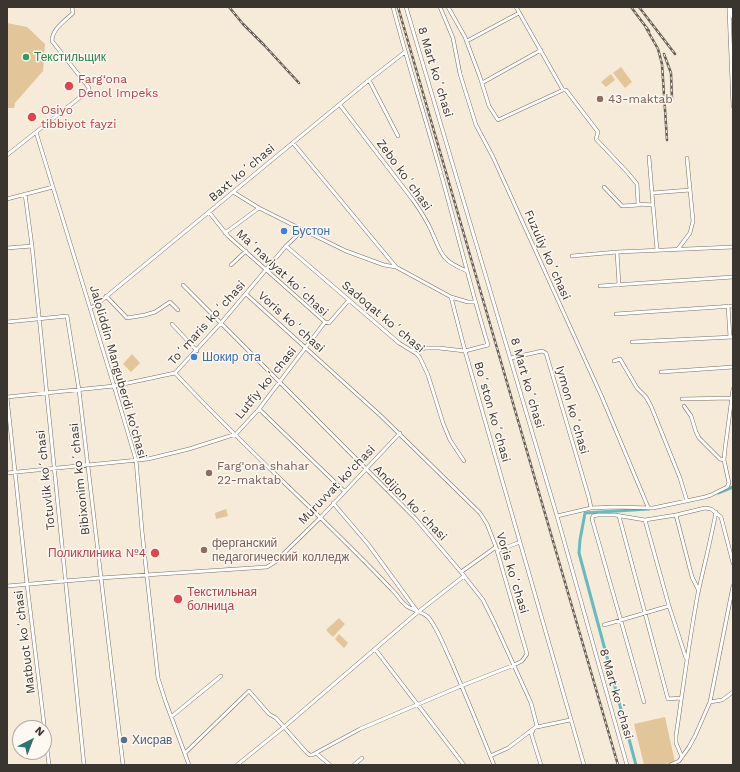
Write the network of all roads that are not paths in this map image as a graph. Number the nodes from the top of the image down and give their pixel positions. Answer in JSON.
{"nodes":[{"id":1,"x":72,"y":7,"type":"edge"},
{"id":2,"x":393,"y":7,"type":"edge"},
{"id":3,"x":406,"y":7,"type":"edge"},
{"id":4,"x":440,"y":7,"type":"edge"},
{"id":5,"x":448,"y":7,"type":"edge"},
{"id":6,"x":516,"y":7,"type":"edge"},
{"id":7,"x":729,"y":8,"type":"edge"},
{"id":8,"x":519,"y":12,"type":"junction"},
{"id":9,"x":733,"y":17,"type":"edge"},
{"id":10,"x":466,"y":41,"type":"junction"},
{"id":11,"x":541,"y":50,"type":"junction"},
{"id":12,"x":405,"y":52,"type":"junction"},
{"id":13,"x":369,"y":80,"type":"junction"},
{"id":14,"x":482,"y":83,"type":"junction"},
{"id":15,"x":563,"y":90,"type":"junction"},
{"id":16,"x":340,"y":105,"type":"junction"},
{"id":17,"x":733,"y":106,"type":"edge"},
{"id":18,"x":36,"y":132,"type":"junction"},
{"id":19,"x":398,"y":136,"type":"dead end"},
{"id":20,"x":293,"y":143,"type":"junction"},
{"id":21,"x":7,"y":155,"type":"edge"},
{"id":22,"x":649,"y":157,"type":"dead end"},
{"id":23,"x":688,"y":158,"type":"dead end"},
{"id":24,"x":53,"y":187,"type":"junction"},
{"id":25,"x":604,"y":187,"type":"dead end"},
{"id":26,"x":690,"y":190,"type":"junction"},
{"id":27,"x":233,"y":192,"type":"junction"},
{"id":28,"x":652,"y":193,"type":"junction"},
{"id":29,"x":25,"y":194,"type":"junction"},
{"id":30,"x":7,"y":199,"type":"edge"},
{"id":31,"x":653,"y":204,"type":"junction"},
{"id":32,"x":639,"y":205,"type":"junction"},
{"id":33,"x":259,"y":208,"type":"junction"},
{"id":34,"x":209,"y":212,"type":"junction"},
{"id":35,"x":303,"y":230,"type":"junction"},
{"id":36,"x":225,"y":233,"type":"junction"},
{"id":37,"x":32,"y":246,"type":"junction"},
{"id":38,"x":286,"y":246,"type":"junction"},
{"id":39,"x":733,"y":247,"type":"edge"},
{"id":40,"x":7,"y":248,"type":"edge"},
{"id":41,"x":678,"y":249,"type":"junction"},
{"id":42,"x":657,"y":250,"type":"junction"},
{"id":43,"x":246,"y":252,"type":"junction"},
{"id":44,"x":617,"y":252,"type":"junction"},
{"id":45,"x":572,"y":256,"type":"dead end"},
{"id":46,"x":231,"y":265,"type":"dead end"},
{"id":47,"x":396,"y":267,"type":"junction"},
{"id":48,"x":266,"y":270,"type":"junction"},
{"id":49,"x":467,"y":271,"type":"junction"},
{"id":50,"x":733,"y":277,"type":"edge"},
{"id":51,"x":183,"y":285,"type":"dead end"},
{"id":52,"x":619,"y":285,"type":"junction"},
{"id":53,"x":600,"y":286,"type":"dead end"},
{"id":54,"x":246,"y":294,"type":"junction"},
{"id":55,"x":106,"y":296,"type":"junction"},
{"id":56,"x":451,"y":297,"type":"junction"},
{"id":57,"x":349,"y":300,"type":"junction"},
{"id":58,"x":475,"y":302,"type":"junction"},
{"id":59,"x":728,"y":306,"type":"junction"},
{"id":60,"x":733,"y":306,"type":"edge"},
{"id":61,"x":90,"y":308,"type":"junction"},
{"id":62,"x":178,"y":310,"type":"dead end"},
{"id":63,"x":616,"y":314,"type":"dead end"},
{"id":64,"x":39,"y":319,"type":"junction"},
{"id":65,"x":7,"y":322,"type":"edge"},
{"id":66,"x":325,"y":322,"type":"junction"},
{"id":67,"x":221,"y":323,"type":"junction"},
{"id":68,"x":172,"y":324,"type":"dead end"},
{"id":69,"x":731,"y":337,"type":"edge"},
{"id":70,"x":632,"y":342,"type":"dead end"},
{"id":71,"x":306,"y":348,"type":"junction"},
{"id":72,"x":411,"y":350,"type":"junction"},
{"id":73,"x":197,"y":351,"type":"junction"},
{"id":74,"x":465,"y":351,"type":"junction"},
{"id":75,"x":511,"y":358,"type":"junction"},
{"id":76,"x":614,"y":361,"type":"dead end"},
{"id":77,"x":733,"y":367,"type":"edge"},
{"id":78,"x":661,"y":372,"type":"dead end"},
{"id":79,"x":175,"y":373,"type":"junction"},
{"id":80,"x":279,"y":382,"type":"junction"},
{"id":81,"x":114,"y":386,"type":"junction"},
{"id":82,"x":733,"y":389,"type":"edge"},
{"id":83,"x":79,"y":390,"type":"junction"},
{"id":84,"x":46,"y":394,"type":"junction"},
{"id":85,"x":7,"y":397,"type":"edge"},
{"id":86,"x":732,"y":398,"type":"junction"},
{"id":87,"x":682,"y":399,"type":"dead end"},
{"id":88,"x":684,"y":406,"type":"dead end"},
{"id":89,"x":259,"y":409,"type":"junction"},
{"id":90,"x":400,"y":433,"type":"junction"},
{"id":91,"x":236,"y":434,"type":"junction"},
{"id":92,"x":136,"y":460,"type":"junction"},
{"id":93,"x":724,"y":460,"type":"junction"},
{"id":94,"x":464,"y":462,"type":"dead end"},
{"id":95,"x":87,"y":464,"type":"junction"},
{"id":96,"x":53,"y":468,"type":"junction"},
{"id":97,"x":365,"y":469,"type":"junction"},
{"id":98,"x":14,"y":472,"type":"junction"},
{"id":99,"x":7,"y":473,"type":"edge"},
{"id":100,"x":344,"y":491,"type":"junction"},
{"id":101,"x":687,"y":501,"type":"junction"},
{"id":102,"x":333,"y":504,"type":"junction"},
{"id":103,"x":648,"y":507,"type":"junction"},
{"id":104,"x":591,"y":508,"type":"junction"},
{"id":105,"x":716,"y":512,"type":"junction"},
{"id":106,"x":676,"y":515,"type":"junction"},
{"id":107,"x":557,"y":516,"type":"junction"},
{"id":108,"x":619,"y":516,"type":"junction"},
{"id":109,"x":320,"y":518,"type":"junction"},
{"id":110,"x":645,"y":520,"type":"junction"},
{"id":111,"x":520,"y":542,"type":"junction"},
{"id":112,"x":497,"y":549,"type":"junction"},
{"id":113,"x":733,"y":562,"type":"edge"},
{"id":114,"x":461,"y":572,"type":"junction"},
{"id":115,"x":148,"y":575,"type":"junction"},
{"id":116,"x":464,"y":576,"type":"junction"},
{"id":117,"x":100,"y":578,"type":"junction"},
{"id":118,"x":65,"y":581,"type":"junction"},
{"id":119,"x":27,"y":584,"type":"junction"},
{"id":120,"x":7,"y":586,"type":"edge"},
{"id":121,"x":733,"y":586,"type":"edge"},
{"id":122,"x":699,"y":591,"type":"junction"},
{"id":123,"x":669,"y":606,"type":"junction"},
{"id":124,"x":418,"y":612,"type":"junction"},
{"id":125,"x":644,"y":613,"type":"junction"},
{"id":126,"x":620,"y":620,"type":"junction"},
{"id":127,"x":604,"y":625,"type":"dead end"},
{"id":128,"x":375,"y":649,"type":"junction"},
{"id":129,"x":686,"y":660,"type":"junction"},
{"id":130,"x":514,"y":665,"type":"junction"},
{"id":131,"x":221,"y":676,"type":"dead end"},
{"id":132,"x":462,"y":686,"type":"junction"},
{"id":133,"x":733,"y":692,"type":"edge"},
{"id":134,"x":681,"y":698,"type":"junction"},
{"id":135,"x":644,"y":702,"type":"dead end"},
{"id":136,"x":710,"y":702,"type":"junction"},
{"id":137,"x":417,"y":704,"type":"junction"},
{"id":138,"x":171,"y":717,"type":"junction"},
{"id":139,"x":570,"y":720,"type":"junction"},
{"id":140,"x":537,"y":726,"type":"junction"},
{"id":141,"x":284,"y":727,"type":"junction"},
{"id":142,"x":185,"y":753,"type":"junction"},
{"id":143,"x":316,"y":753,"type":"junction"},
{"id":144,"x":490,"y":756,"type":"junction"},
{"id":145,"x":682,"y":757,"type":"junction"},
{"id":146,"x":362,"y":758,"type":"dead end"},
{"id":147,"x":49,"y":765,"type":"edge"},
{"id":148,"x":84,"y":765,"type":"edge"},
{"id":149,"x":123,"y":765,"type":"edge"},
{"id":150,"x":189,"y":765,"type":"edge"},
{"id":151,"x":237,"y":765,"type":"edge"},
{"id":152,"x":330,"y":765,"type":"edge"},
{"id":153,"x":354,"y":765,"type":"edge"},
{"id":154,"x":464,"y":765,"type":"edge"},
{"id":155,"x":494,"y":765,"type":"edge"},
{"id":156,"x":541,"y":765,"type":"edge"},
{"id":157,"x":584,"y":765,"type":"edge"},
{"id":158,"x":627,"y":765,"type":"edge"},
{"id":159,"x":670,"y":765,"type":"edge"}],
"edges":[{"from":1,"to":18,"type":"street"},
{"from":2,"to":12,"type":"street"},
{"from":3,"to":75,"type":"street","name":"8 Mart koʻchasi"},
{"from":4,"to":103,"type":"street","name":"Fuzuliy koʻchasi"},
{"from":5,"to":10,"type":"street"},
{"from":6,"to":8,"type":"street"},
{"from":7,"to":9,"type":"main road"},
{"from":7,"to":17,"type":"street"},
{"from":8,"to":10,"type":"street"},
{"from":8,"to":11,"type":"street"},
{"from":10,"to":14,"type":"street"},
{"from":11,"to":14,"type":"street"},
{"from":11,"to":15,"type":"street"},
{"from":12,"to":13,"type":"street","name":"Baxt koʻchasi"},
{"from":12,"to":49,"type":"street"},
{"from":13,"to":16,"type":"street","name":"Baxt koʻchasi"},
{"from":13,"to":19,"type":"street"},
{"from":14,"to":15,"type":"street"},
{"from":15,"to":32,"type":"street"},
{"from":16,"to":20,"type":"street","name":"Baxt koʻchasi"},
{"from":16,"to":49,"type":"street","name":"Zebo koʻchasi"},
{"from":18,"to":21,"type":"street"},
{"from":18,"to":24,"type":"street","name":"Jaloliddin Manguberdi ko'chasi"},
{"from":20,"to":27,"type":"street","name":"Baxt koʻchasi"},
{"from":20,"to":47,"type":"street"},
{"from":22,"to":28,"type":"street"},
{"from":23,"to":26,"type":"street"},
{"from":24,"to":29,"type":"street"},
{"from":24,"to":61,"type":"street","name":"Jaloliddin Manguberdi ko'chasi"},
{"from":25,"to":32,"type":"street"},
{"from":26,"to":28,"type":"street"},
{"from":26,"to":41,"type":"street"},
{"from":27,"to":33,"type":"street"},
{"from":27,"to":34,"type":"street","name":"Baxt koʻchasi"},
{"from":28,"to":31,"type":"street"},
{"from":29,"to":30,"type":"street"},
{"from":29,"to":37,"type":"street","name":"Totuvlik koʻchasi"},
{"from":31,"to":32,"type":"street"},
{"from":31,"to":42,"type":"street"},
{"from":33,"to":35,"type":"street"},
{"from":33,"to":36,"type":"street"},
{"from":34,"to":36,"type":"street","name":"Maʻnaviyat koʻchasi"},
{"from":34,"to":55,"type":"street","name":"Baxt koʻchasi"},
{"from":35,"to":38,"type":"street","name":"Toʻmaris koʻchasi"},
{"from":35,"to":47,"type":"street"},
{"from":36,"to":43,"type":"street","name":"Maʻnaviyat koʻchasi"},
{"from":37,"to":40,"type":"street"},
{"from":37,"to":64,"type":"street","name":"Totuvlik koʻchasi"},
{"from":38,"to":48,"type":"street","name":"Toʻmaris koʻchasi"},
{"from":38,"to":57,"type":"street","name":"Sadoqat koʻchasi"},
{"from":39,"to":41,"type":"street"},
{"from":41,"to":42,"type":"street"},
{"from":42,"to":44,"type":"street"},
{"from":43,"to":46,"type":"street"},
{"from":43,"to":48,"type":"street","name":"Maʻnaviyat koʻchasi"},
{"from":44,"to":45,"type":"street"},
{"from":44,"to":52,"type":"street"},
{"from":47,"to":56,"type":"street"},
{"from":48,"to":54,"type":"street","name":"Toʻmaris koʻchasi"},
{"from":48,"to":66,"type":"street","name":"Maʻnaviyat koʻchasi"},
{"from":49,"to":58,"type":"street"},
{"from":50,"to":52,"type":"street"},
{"from":51,"to":67,"type":"street","name":"Andijon koʻchasi"},
{"from":52,"to":53,"type":"street"},
{"from":54,"to":67,"type":"street","name":"Toʻmaris koʻchasi"},
{"from":54,"to":71,"type":"street","name":"Voris koʻchasi"},
{"from":55,"to":61,"type":"street","name":"Baxt koʻchasi"},
{"from":55,"to":62,"type":"street"},
{"from":56,"to":58,"type":"street"},
{"from":56,"to":74,"type":"street","name":"Boʻston koʻchasi"},
{"from":57,"to":66,"type":"street"},
{"from":57,"to":72,"type":"street","name":"Sadoqat koʻchasi"},
{"from":58,"to":74,"type":"street"},
{"from":59,"to":60,"type":"street"},
{"from":59,"to":63,"type":"street"},
{"from":59,"to":69,"type":"street"},
{"from":61,"to":81,"type":"street","name":"Jaloliddin Manguberdi ko'chasi"},
{"from":64,"to":65,"type":"street"},
{"from":64,"to":83,"type":"street","name":"Bibixonim koʻchasi"},
{"from":64,"to":84,"type":"street","name":"Totuvlik koʻchasi"},
{"from":66,"to":71,"type":"street","name":"Maʻnaviyat koʻchasi"},
{"from":67,"to":73,"type":"street","name":"Toʻmaris koʻchasi"},
{"from":67,"to":80,"type":"street","name":"Andijon koʻchasi"},
{"from":68,"to":73,"type":"street"},
{"from":69,"to":70,"type":"street"},
{"from":71,"to":80,"type":"street","name":"Lutfiy koʻchasi"},
{"from":71,"to":90,"type":"street","name":"Voris koʻchasi"},
{"from":72,"to":74,"type":"street"},
{"from":72,"to":94,"type":"street","name":"Sadoqat koʻchasi"},
{"from":73,"to":79,"type":"street","name":"Toʻmaris koʻchasi"},
{"from":74,"to":111,"type":"street","name":"Boʻston koʻchasi"},
{"from":75,"to":104,"type":"street","name":"Iymon koʻchasi"},
{"from":75,"to":107,"type":"street","name":"8 Mart koʻchasi"},
{"from":76,"to":101,"type":"street"},
{"from":77,"to":78,"type":"street"},
{"from":79,"to":81,"type":"street","name":"Toʻmaris koʻchasi"},
{"from":79,"to":91,"type":"street"},
{"from":80,"to":89,"type":"street","name":"Lutfiy koʻchasi"},
{"from":80,"to":97,"type":"street","name":"Andijon koʻchasi"},
{"from":81,"to":83,"type":"street","name":"Toʻmaris koʻchasi"},
{"from":81,"to":92,"type":"street","name":"Jaloliddin Manguberdi ko'chasi"},
{"from":82,"to":86,"type":"street"},
{"from":83,"to":84,"type":"street","name":"Toʻmaris koʻchasi"},
{"from":83,"to":95,"type":"street","name":"Bibixonim koʻchasi"},
{"from":84,"to":85,"type":"street","name":"Toʻmaris koʻchasi"},
{"from":84,"to":96,"type":"street","name":"Totuvlik koʻchasi"},
{"from":85,"to":98,"type":"street","name":"Matbuot koʻchasi"},
{"from":86,"to":87,"type":"street"},
{"from":86,"to":93,"type":"street"},
{"from":88,"to":93,"type":"street"},
{"from":89,"to":91,"type":"street","name":"Lutfiy koʻchasi"},
{"from":89,"to":100,"type":"street"},
{"from":90,"to":97,"type":"street","name":"Muruvvat ko'chasi"},
{"from":90,"to":112,"type":"street","name":"Voris koʻchasi"},
{"from":91,"to":92,"type":"street","name":"Lutfiy koʻchasi"},
{"from":91,"to":109,"type":"street"},
{"from":92,"to":95,"type":"street","name":"Lutfiy koʻchasi"},
{"from":92,"to":115,"type":"street","name":"Jaloliddin Manguberdi ko'chasi"},
{"from":93,"to":101,"type":"street"},
{"from":95,"to":96,"type":"street","name":"Lutfiy koʻchasi"},
{"from":95,"to":117,"type":"street","name":"Bibixonim koʻchasi"},
{"from":96,"to":98,"type":"street","name":"Lutfiy koʻchasi"},
{"from":96,"to":118,"type":"street","name":"Totuvlik koʻchasi"},
{"from":97,"to":100,"type":"street","name":"Muruvvat ko'chasi"},
{"from":97,"to":114,"type":"street","name":"Andijon koʻchasi"},
{"from":98,"to":99,"type":"street","name":"Lutfiy koʻchasi"},
{"from":98,"to":119,"type":"street","name":"Matbuot koʻchasi"},
{"from":100,"to":102,"type":"street","name":"Muruvvat ko'chasi"},
{"from":101,"to":103,"type":"street"},
{"from":102,"to":109,"type":"street","name":"Muruvvat ko'chasi"},
{"from":102,"to":124,"type":"street"},
{"from":103,"to":104,"type":"street"},
{"from":104,"to":107,"type":"street"},
{"from":105,"to":106,"type":"street"},
{"from":105,"to":113,"type":"street"},
{"from":105,"to":122,"type":"street"},
{"from":106,"to":110,"type":"street"},
{"from":106,"to":122,"type":"street"},
{"from":107,"to":158,"type":"street","name":"8 Mart koʻchasi"},
{"from":108,"to":110,"type":"street"},
{"from":108,"to":125,"type":"street"},
{"from":108,"to":126,"type":"street"},
{"from":109,"to":115,"type":"street","name":"Muruvvat ko'chasi"},
{"from":109,"to":124,"type":"street"},
{"from":110,"to":123,"type":"street"},
{"from":111,"to":112,"type":"street"},
{"from":111,"to":139,"type":"street","name":"Boʻston koʻchasi"},
{"from":112,"to":114,"type":"street"},
{"from":112,"to":130,"type":"street","name":"Voris koʻchasi"},
{"from":114,"to":116,"type":"street","name":"Andijon koʻchasi"},
{"from":115,"to":117,"type":"street","name":"Muruvvat ko'chasi"},
{"from":115,"to":138,"type":"street","name":"Jaloliddin Manguberdi ko'chasi"},
{"from":116,"to":124,"type":"street"},
{"from":116,"to":130,"type":"street","name":"Andijon koʻchasi"},
{"from":117,"to":118,"type":"street","name":"Muruvvat ko'chasi"},
{"from":117,"to":149,"type":"street","name":"Bibixonim koʻchasi"},
{"from":118,"to":119,"type":"street","name":"Muruvvat ko'chasi"},
{"from":118,"to":148,"type":"street","name":"Totuvlik koʻchasi"},
{"from":119,"to":120,"type":"street","name":"Muruvvat ko'chasi"},
{"from":119,"to":147,"type":"street","name":"Matbuot koʻchasi"},
{"from":121,"to":136,"type":"street"},
{"from":122,"to":129,"type":"street"},
{"from":123,"to":125,"type":"street"},
{"from":123,"to":129,"type":"street"},
{"from":124,"to":128,"type":"street"},
{"from":124,"to":132,"type":"street"},
{"from":125,"to":126,"type":"street"},
{"from":125,"to":134,"type":"street"},
{"from":126,"to":127,"type":"street"},
{"from":126,"to":135,"type":"street"},
{"from":128,"to":137,"type":"street"},
{"from":128,"to":141,"type":"street"},
{"from":129,"to":134,"type":"street"},
{"from":130,"to":132,"type":"street","name":"Voris koʻchasi"},
{"from":130,"to":140,"type":"street","name":"Andijon koʻchasi"},
{"from":131,"to":138,"type":"street"},
{"from":132,"to":137,"type":"street","name":"Voris koʻchasi"},
{"from":132,"to":144,"type":"street"},
{"from":133,"to":136,"type":"street"},
{"from":134,"to":145,"type":"street"},
{"from":136,"to":145,"type":"street"},
{"from":137,"to":143,"type":"street","name":"Voris koʻchasi"},
{"from":137,"to":154,"type":"street"},
{"from":138,"to":142,"type":"street","name":"Jaloliddin Manguberdi ko'chasi"},
{"from":139,"to":140,"type":"street"},
{"from":139,"to":157,"type":"street","name":"Boʻston koʻchasi"},
{"from":140,"to":144,"type":"street"},
{"from":140,"to":156,"type":"street"},
{"from":141,"to":142,"type":"street"},
{"from":141,"to":143,"type":"street"},
{"from":141,"to":151,"type":"street"},
{"from":142,"to":150,"type":"street","name":"Jaloliddin Manguberdi ko'chasi"},
{"from":143,"to":152,"type":"street"},
{"from":144,"to":155,"type":"street"},
{"from":145,"to":159,"type":"street"},
{"from":146,"to":153,"type":"street"}]}
